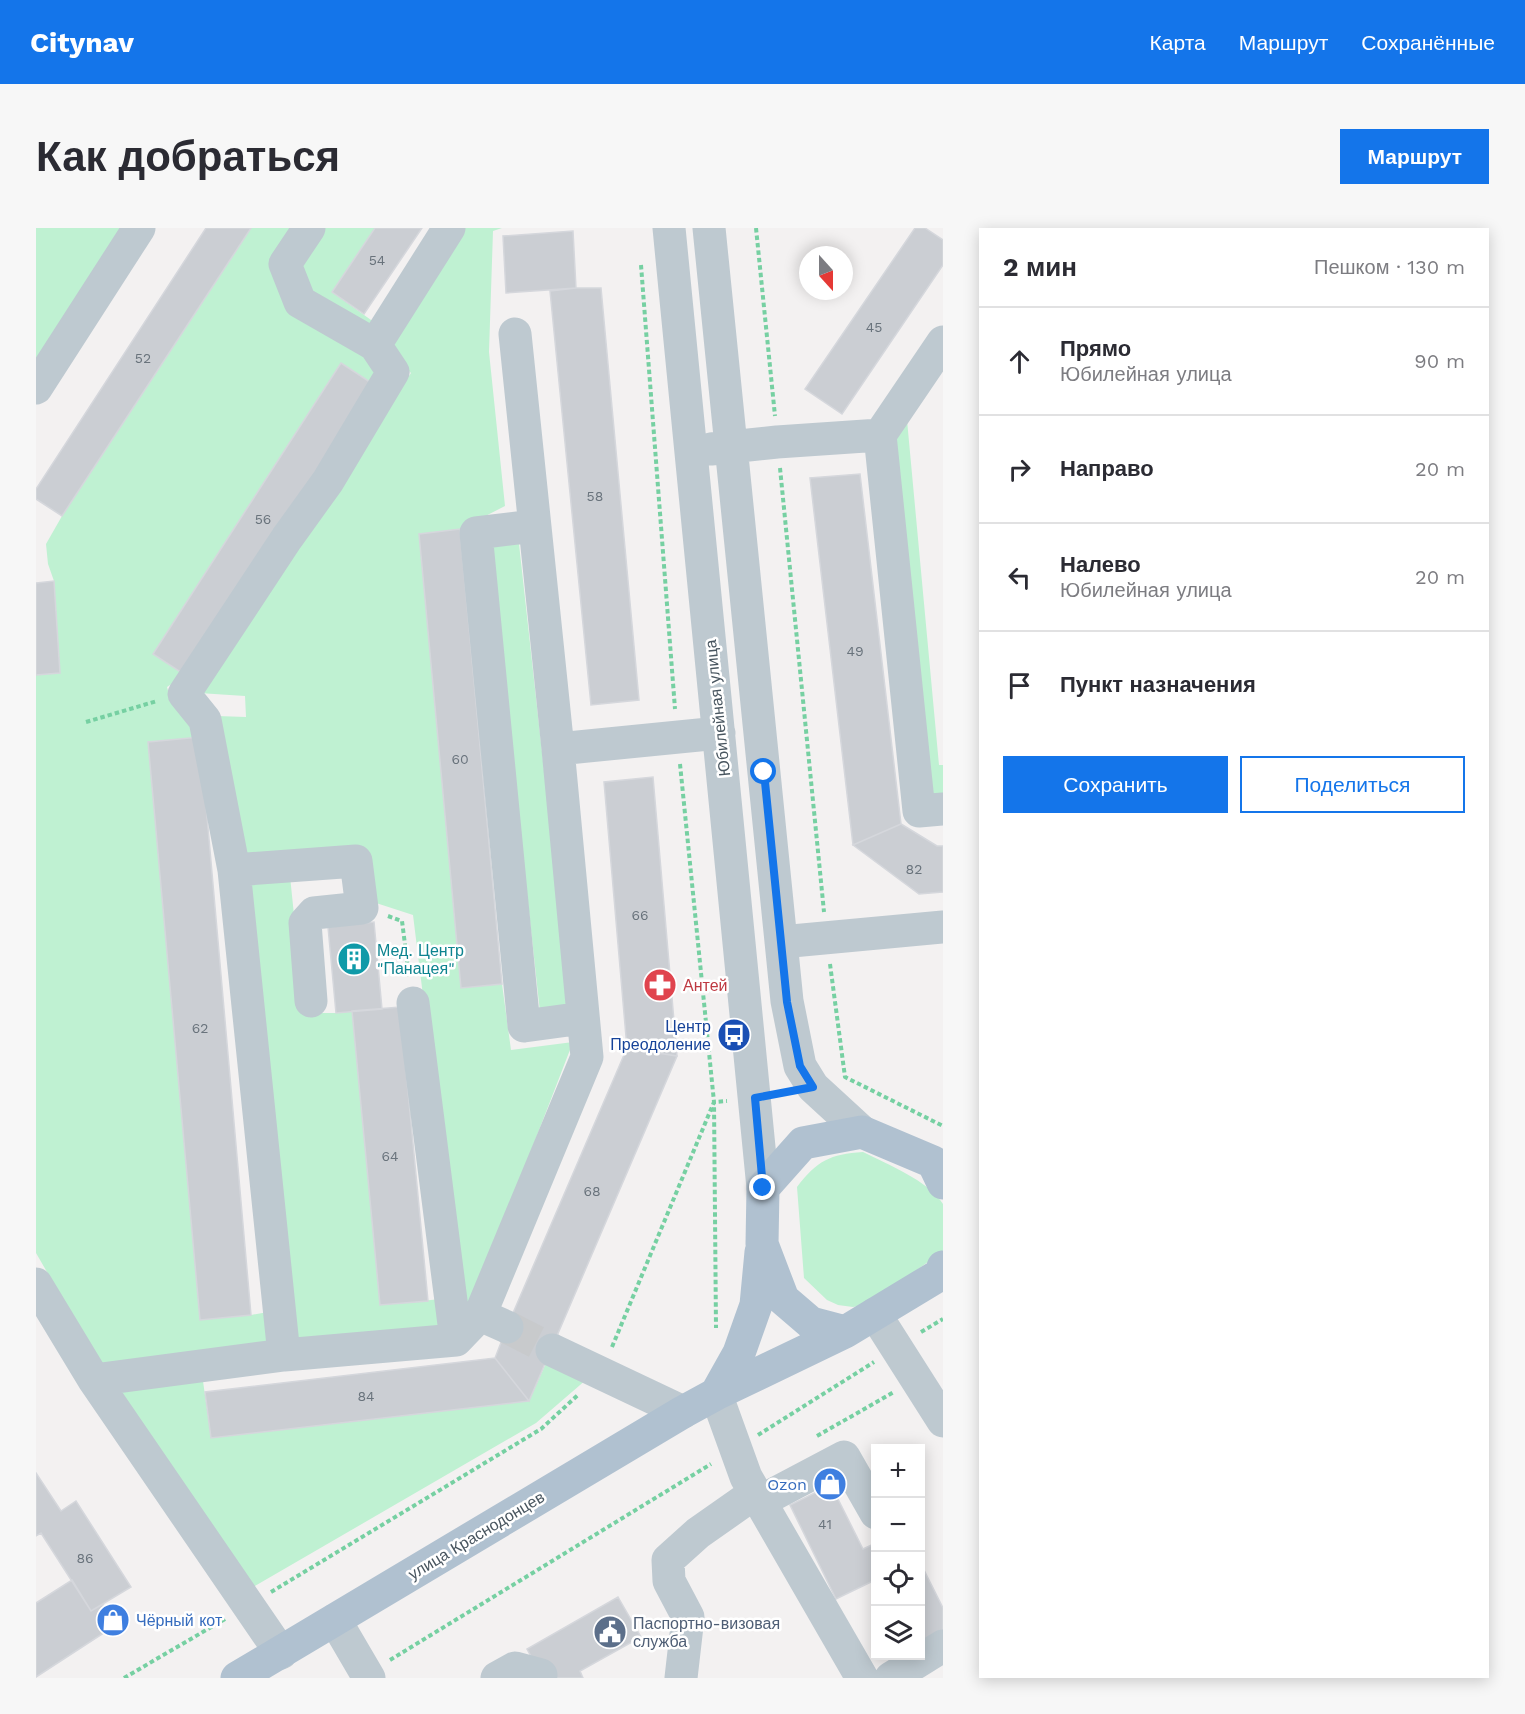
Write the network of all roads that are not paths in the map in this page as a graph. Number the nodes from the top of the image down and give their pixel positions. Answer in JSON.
{"nodes":[{"id":1,"x":139,"y":228,"type":"edge"},
{"id":2,"x":309,"y":228,"type":"edge"},
{"id":3,"x":449,"y":228,"type":"edge"},
{"id":4,"x":669,"y":228,"type":"edge"},
{"id":5,"x":710,"y":228,"type":"edge"},
{"id":6,"x":515,"y":334,"type":"dead end"},
{"id":7,"x":943,"y":342,"type":"edge"},
{"id":8,"x":375,"y":345,"type":"junction"},
{"id":9,"x":36,"y":388,"type":"edge"},
{"id":10,"x":880,"y":435,"type":"junction"},
{"id":11,"x":732,"y":446,"type":"junction"},
{"id":12,"x":692,"y":452,"type":"junction"},
{"id":13,"x":534,"y":526,"type":"junction"},
{"id":14,"x":756,"y":690,"type":"junction"},
{"id":15,"x":715,"y":696,"type":"junction"},
{"id":16,"x":719,"y":733,"type":"junction"},
{"id":17,"x":558,"y":749,"type":"junction"},
{"id":18,"x":943,"y":809,"type":"edge"},
{"id":19,"x":309,"y":865,"type":"junction"},
{"id":20,"x":234,"y":870,"type":"junction"},
{"id":21,"x":314,"y":913,"type":"junction"},
{"id":22,"x":943,"y":927,"type":"edge"},
{"id":23,"x":781,"y":942,"type":"junction"},
{"id":24,"x":311,"y":1001,"type":"dead end"},
{"id":25,"x":413,"y":1003,"type":"road end"},
{"id":26,"x":583,"y":1018,"type":"junction"},
{"id":27,"x":862,"y":1132,"type":"junction"},
{"id":28,"x":940,"y":1169,"type":"edge"},
{"id":29,"x":763,"y":1188,"type":"junction"},
{"id":30,"x":762,"y":1244,"type":"junction"},
{"id":31,"x":942,"y":1271,"type":"edge"},
{"id":32,"x":37,"y":1289,"type":"edge"},
{"id":33,"x":875,"y":1314,"type":"junction"},
{"id":34,"x":845,"y":1332,"type":"junction"},
{"id":35,"x":456,"y":1340,"type":"junction"},
{"id":36,"x":552,"y":1350,"type":"tunnel mouth"},
{"id":37,"x":284,"y":1354,"type":"junction"},
{"id":38,"x":94,"y":1380,"type":"junction"},
{"id":39,"x":716,"y":1394,"type":"junction"},
{"id":40,"x":682,"y":1412,"type":"junction"},
{"id":41,"x":943,"y":1421,"type":"edge"},
{"id":42,"x":757,"y":1498,"type":"junction"},
{"id":43,"x":871,"y":1504,"type":"edge"},
{"id":44,"x":335,"y":1620,"type":"junction"},
{"id":45,"x":943,"y":1646,"type":"edge"},
{"id":46,"x":281,"y":1653,"type":"junction"},
{"id":47,"x":541,"y":1674,"type":"dead end"},
{"id":48,"x":368,"y":1676,"type":"edge"},
{"id":49,"x":237,"y":1678,"type":"edge"},
{"id":50,"x":497,"y":1678,"type":"edge"},
{"id":51,"x":681,"y":1678,"type":"edge"},
{"id":52,"x":862,"y":1678,"type":"edge"},
{"id":53,"x":891,"y":1678,"type":"edge"}],
"edges":[{"from":1,"to":9,"type":"street"},
{"from":2,"to":8,"type":"street"},
{"from":3,"to":8,"type":"street"},
{"from":4,"to":12,"type":"street","name":"Юбилейная улица"},
{"from":5,"to":11,"type":"street"},
{"from":6,"to":13,"type":"street"},
{"from":7,"to":10,"type":"street"},
{"from":8,"to":20,"type":"street"},
{"from":10,"to":11,"type":"street"},
{"from":10,"to":18,"type":"street"},
{"from":11,"to":12,"type":"street"},
{"from":11,"to":14,"type":"street"},
{"from":12,"to":15,"type":"street","name":"Юбилейная улица"},
{"from":13,"to":17,"type":"street"},
{"from":13,"to":26,"type":"street"},
{"from":14,"to":15,"type":"street"},
{"from":14,"to":23,"type":"street"},
{"from":15,"to":16,"type":"street","name":"Юбилейная улица"},
{"from":16,"to":17,"type":"street"},
{"from":16,"to":29,"type":"street","name":"Юбилейная улица"},
{"from":17,"to":26,"type":"street"},
{"from":19,"to":20,"type":"street"},
{"from":19,"to":21,"type":"street"},
{"from":19,"to":21,"type":"street"},
{"from":20,"to":37,"type":"street"},
{"from":21,"to":24,"type":"street"},
{"from":22,"to":23,"type":"street"},
{"from":23,"to":27,"type":"street"},
{"from":25,"to":35,"type":"street"},
{"from":26,"to":35,"type":"street"},
{"from":27,"to":28,"type":"main road"},
{"from":27,"to":29,"type":"main road"},
{"from":29,"to":30,"type":"main road"},
{"from":30,"to":34,"type":"main road"},
{"from":30,"to":39,"type":"main road"},
{"from":31,"to":33,"type":"main road","name":"улица Краснодонцев"},
{"from":32,"to":38,"type":"street"},
{"from":33,"to":34,"type":"main road","name":"улица Краснодонцев"},
{"from":33,"to":41,"type":"street"},
{"from":34,"to":39,"type":"main road","name":"улица Краснодонцев"},
{"from":35,"to":37,"type":"street"},
{"from":36,"to":40,"type":"street"},
{"from":37,"to":38,"type":"street"},
{"from":38,"to":46,"type":"street"},
{"from":39,"to":40,"type":"main road","name":"улица Краснодонцев"},
{"from":39,"to":42,"type":"street"},
{"from":40,"to":44,"type":"main road","name":"улица Краснодонцев"},
{"from":42,"to":43,"type":"street"},
{"from":42,"to":51,"type":"street"},
{"from":42,"to":52,"type":"street"},
{"from":44,"to":46,"type":"main road","name":"улица Краснодонцев"},
{"from":44,"to":48,"type":"street"},
{"from":45,"to":53,"type":"street"},
{"from":46,"to":49,"type":"main road","name":"улица Краснодонцев"},
{"from":47,"to":50,"type":"street"}]}
